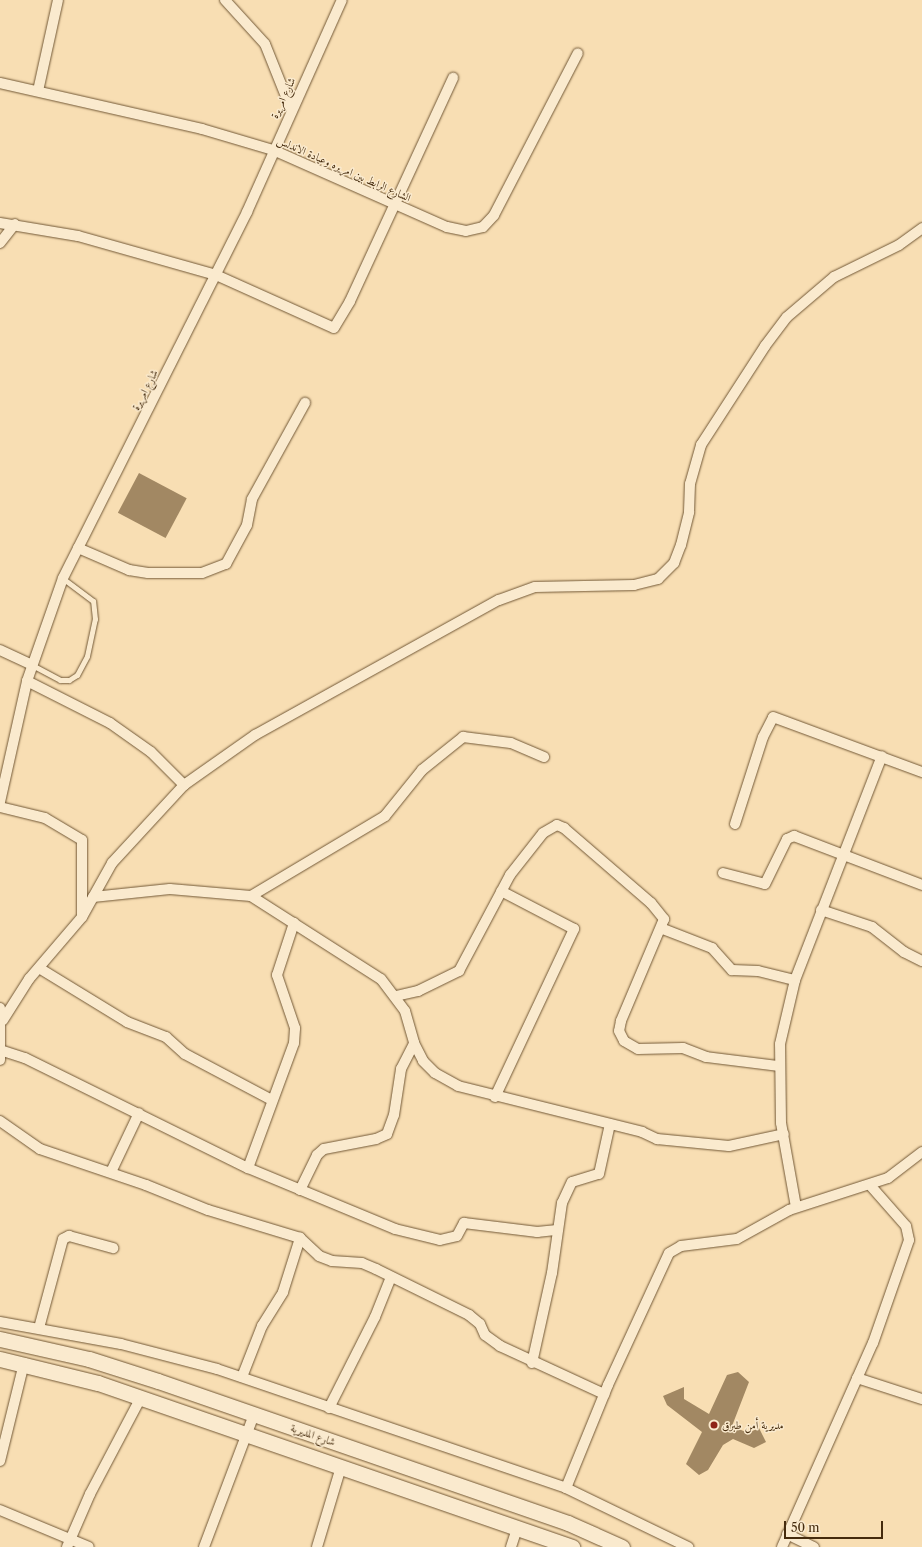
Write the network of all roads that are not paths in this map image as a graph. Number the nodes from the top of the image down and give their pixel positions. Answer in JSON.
{"nodes":[{"id":1,"x":58,"y":0,"type":"edge"},
{"id":2,"x":225,"y":0,"type":"edge"},
{"id":3,"x":342,"y":0,"type":"edge"},
{"id":4,"x":578,"y":53,"type":"dead end"},
{"id":5,"x":452,"y":78,"type":"dead end"},
{"id":6,"x":0,"y":83,"type":"edge"},
{"id":7,"x":38,"y":91,"type":"junction"},
{"id":8,"x":291,"y":109,"type":"junction"},
{"id":9,"x":273,"y":150,"type":"junction"},
{"id":10,"x":395,"y":205,"type":"junction"},
{"id":11,"x":0,"y":223,"type":"edge"},
{"id":12,"x":15,"y":224,"type":"junction"},
{"id":13,"x":922,"y":228,"type":"edge"},
{"id":14,"x":0,"y":244,"type":"edge"},
{"id":15,"x":216,"y":275,"type":"junction"},
{"id":16,"x":305,"y":403,"type":"dead end"},
{"id":17,"x":78,"y":548,"type":"junction"},
{"id":18,"x":63,"y":578,"type":"junction"},
{"id":19,"x":0,"y":650,"type":"edge"},
{"id":20,"x":32,"y":665,"type":"junction"},
{"id":21,"x":27,"y":681,"type":"junction"},
{"id":22,"x":882,"y":756,"type":"junction"},
{"id":23,"x":544,"y":757,"type":"dead end"},
{"id":24,"x":922,"y":772,"type":"edge"},
{"id":25,"x":184,"y":786,"type":"junction"},
{"id":26,"x":0,"y":802,"type":"edge"},
{"id":27,"x":0,"y":807,"type":"edge"},
{"id":28,"x":735,"y":824,"type":"dead end"},
{"id":29,"x":844,"y":856,"type":"junction"},
{"id":30,"x":723,"y":873,"type":"dead end"},
{"id":31,"x":922,"y":885,"type":"edge"},
{"id":32,"x":501,"y":891,"type":"junction"},
{"id":33,"x":252,"y":896,"type":"junction"},
{"id":34,"x":94,"y":897,"type":"junction"},
{"id":35,"x":821,"y":910,"type":"junction"},
{"id":36,"x":82,"y":917,"type":"junction"},
{"id":37,"x":294,"y":923,"type":"junction"},
{"id":38,"x":663,"y":929,"type":"junction"},
{"id":39,"x":922,"y":961,"type":"edge"},
{"id":40,"x":39,"y":968,"type":"junction"},
{"id":41,"x":795,"y":980,"type":"junction"},
{"id":42,"x":396,"y":996,"type":"junction"},
{"id":43,"x":0,"y":1008,"type":"edge"},
{"id":44,"x":2,"y":1020,"type":"junction"},
{"id":45,"x":414,"y":1044,"type":"junction"},
{"id":46,"x":0,"y":1053,"type":"edge"},
{"id":47,"x":778,"y":1066,"type":"junction"},
{"id":48,"x":495,"y":1097,"type":"junction"},
{"id":49,"x":272,"y":1100,"type":"junction"},
{"id":50,"x":139,"y":1113,"type":"junction"},
{"id":51,"x":0,"y":1121,"type":"edge"},
{"id":52,"x":610,"y":1124,"type":"junction"},
{"id":53,"x":784,"y":1134,"type":"junction"},
{"id":54,"x":922,"y":1152,"type":"edge"},
{"id":55,"x":248,"y":1168,"type":"junction"},
{"id":56,"x":111,"y":1172,"type":"junction"},
{"id":57,"x":870,"y":1185,"type":"junction"},
{"id":58,"x":300,"y":1190,"type":"junction"},
{"id":59,"x":796,"y":1207,"type":"junction"},
{"id":60,"x":555,"y":1230,"type":"junction"},
{"id":61,"x":300,"y":1238,"type":"junction"},
{"id":62,"x":113,"y":1248,"type":"dead end"},
{"id":63,"x":391,"y":1277,"type":"junction"},
{"id":64,"x":0,"y":1322,"type":"edge"},
{"id":65,"x":39,"y":1328,"type":"junction"},
{"id":66,"x":0,"y":1339,"type":"edge"},
{"id":67,"x":0,"y":1359,"type":"edge"},
{"id":68,"x":24,"y":1363,"type":"junction"},
{"id":69,"x":532,"y":1363,"type":"junction"},
{"id":70,"x":242,"y":1377,"type":"junction"},
{"id":71,"x":857,"y":1378,"type":"junction"},
{"id":72,"x":604,"y":1394,"type":"junction"},
{"id":73,"x":140,"y":1398,"type":"junction"},
{"id":74,"x":922,"y":1399,"type":"edge"},
{"id":75,"x":329,"y":1408,"type":"junction"},
{"id":76,"x":254,"y":1415,"type":"junction"},
{"id":77,"x":247,"y":1434,"type":"junction"},
{"id":78,"x":0,"y":1461,"type":"edge"},
{"id":79,"x":341,"y":1467,"type":"junction"},
{"id":80,"x":566,"y":1488,"type":"junction"},
{"id":81,"x":0,"y":1510,"type":"edge"},
{"id":82,"x":517,"y":1528,"type":"junction"},
{"id":83,"x":788,"y":1534,"type":"junction"},
{"id":84,"x":68,"y":1543,"type":"edge"},
{"id":85,"x":89,"y":1547,"type":"edge"},
{"id":86,"x":204,"y":1547,"type":"edge"},
{"id":87,"x":317,"y":1547,"type":"edge"},
{"id":88,"x":511,"y":1547,"type":"edge"},
{"id":89,"x":572,"y":1547,"type":"edge"},
{"id":90,"x":622,"y":1547,"type":"edge"},
{"id":91,"x":688,"y":1547,"type":"edge"},
{"id":92,"x":782,"y":1547,"type":"edge"},
{"id":93,"x":814,"y":1547,"type":"edge"}],
"edges":[{"from":1,"to":7,"type":"street"},
{"from":2,"to":8,"type":"street"},
{"from":3,"to":8,"type":"street","name":"شارع امريرة"},
{"from":4,"to":10,"type":"street","name":"الشارع الرابط بين امريره وعيادة الاندلس"},
{"from":5,"to":10,"type":"street"},
{"from":6,"to":7,"type":"street","name":"الشارع الرابط بين امريره وعيادة الاندلس"},
{"from":7,"to":9,"type":"street","name":"الشارع الرابط بين امريره وعيادة الاندلس"},
{"from":8,"to":9,"type":"street","name":"شارع امريرة"},
{"from":9,"to":10,"type":"street","name":"الشارع الرابط بين امريره وعيادة الاندلس"},
{"from":9,"to":15,"type":"street","name":"شارع امريرة"},
{"from":10,"to":15,"type":"street"},
{"from":11,"to":12,"type":"street"},
{"from":12,"to":14,"type":"street"},
{"from":12,"to":15,"type":"street"},
{"from":13,"to":25,"type":"street"},
{"from":15,"to":17,"type":"street","name":"شارع امريرة"},
{"from":16,"to":17,"type":"street"},
{"from":17,"to":18,"type":"street","name":"شارع امريرة"},
{"from":18,"to":20,"type":"street","name":"شارع امريرة"},
{"from":18,"to":20,"type":"lane"},
{"from":19,"to":20,"type":"street"},
{"from":20,"to":21,"type":"street","name":"شارع امريرة"},
{"from":21,"to":25,"type":"street"},
{"from":21,"to":26,"type":"street","name":"شارع امريرة"},
{"from":22,"to":24,"type":"street"},
{"from":22,"to":28,"type":"street"},
{"from":22,"to":29,"type":"street"},
{"from":23,"to":33,"type":"street"},
{"from":25,"to":34,"type":"street"},
{"from":27,"to":36,"type":"street"},
{"from":29,"to":30,"type":"street"},
{"from":29,"to":31,"type":"street"},
{"from":29,"to":35,"type":"street"},
{"from":32,"to":38,"type":"street"},
{"from":32,"to":42,"type":"street"},
{"from":32,"to":48,"type":"street"},
{"from":33,"to":34,"type":"street"},
{"from":33,"to":37,"type":"street"},
{"from":34,"to":36,"type":"street"},
{"from":35,"to":39,"type":"street"},
{"from":35,"to":41,"type":"street"},
{"from":36,"to":40,"type":"street"},
{"from":37,"to":42,"type":"street"},
{"from":37,"to":49,"type":"street"},
{"from":38,"to":41,"type":"street"},
{"from":38,"to":47,"type":"street"},
{"from":40,"to":44,"type":"street"},
{"from":40,"to":49,"type":"street"},
{"from":41,"to":47,"type":"street"},
{"from":42,"to":45,"type":"street"},
{"from":43,"to":44,"type":"street"},
{"from":44,"to":46,"type":"street"},
{"from":45,"to":48,"type":"street"},
{"from":45,"to":58,"type":"street"},
{"from":46,"to":50,"type":"street"},
{"from":47,"to":53,"type":"street"},
{"from":48,"to":52,"type":"street"},
{"from":49,"to":55,"type":"street"},
{"from":50,"to":55,"type":"street"},
{"from":50,"to":56,"type":"street"},
{"from":51,"to":56,"type":"street"},
{"from":52,"to":53,"type":"street"},
{"from":52,"to":60,"type":"street"},
{"from":53,"to":59,"type":"street"},
{"from":54,"to":57,"type":"street"},
{"from":55,"to":58,"type":"street"},
{"from":56,"to":61,"type":"street"},
{"from":57,"to":59,"type":"street"},
{"from":57,"to":71,"type":"street"},
{"from":58,"to":60,"type":"street"},
{"from":59,"to":72,"type":"street"},
{"from":60,"to":69,"type":"street"},
{"from":61,"to":63,"type":"street"},
{"from":61,"to":70,"type":"street"},
{"from":62,"to":65,"type":"street"},
{"from":63,"to":69,"type":"street"},
{"from":63,"to":75,"type":"street"},
{"from":64,"to":65,"type":"street"},
{"from":65,"to":70,"type":"street"},
{"from":66,"to":76,"type":"main road","name":"شارع المديرية"},
{"from":67,"to":68,"type":"main road","name":"شارع المديرية"},
{"from":68,"to":73,"type":"main road","name":"شارع المديرية"},
{"from":68,"to":78,"type":"street"},
{"from":69,"to":72,"type":"street"},
{"from":70,"to":75,"type":"street"},
{"from":71,"to":74,"type":"street"},
{"from":71,"to":83,"type":"street"},
{"from":72,"to":80,"type":"street"},
{"from":73,"to":77,"type":"main road","name":"شارع المديرية"},
{"from":73,"to":84,"type":"street"},
{"from":75,"to":80,"type":"street"},
{"from":76,"to":77,"type":"street"},
{"from":76,"to":90,"type":"main road","name":"شارع المديرية"},
{"from":77,"to":79,"type":"main road","name":"شارع المديرية"},
{"from":77,"to":86,"type":"street"},
{"from":79,"to":82,"type":"main road","name":"شارع المديرية"},
{"from":79,"to":87,"type":"street"},
{"from":80,"to":91,"type":"street"},
{"from":81,"to":84,"type":"street"},
{"from":82,"to":88,"type":"street"},
{"from":82,"to":89,"type":"main road","name":"شارع المديرية"},
{"from":83,"to":92,"type":"street"},
{"from":83,"to":93,"type":"street"},
{"from":84,"to":85,"type":"street"}]}
